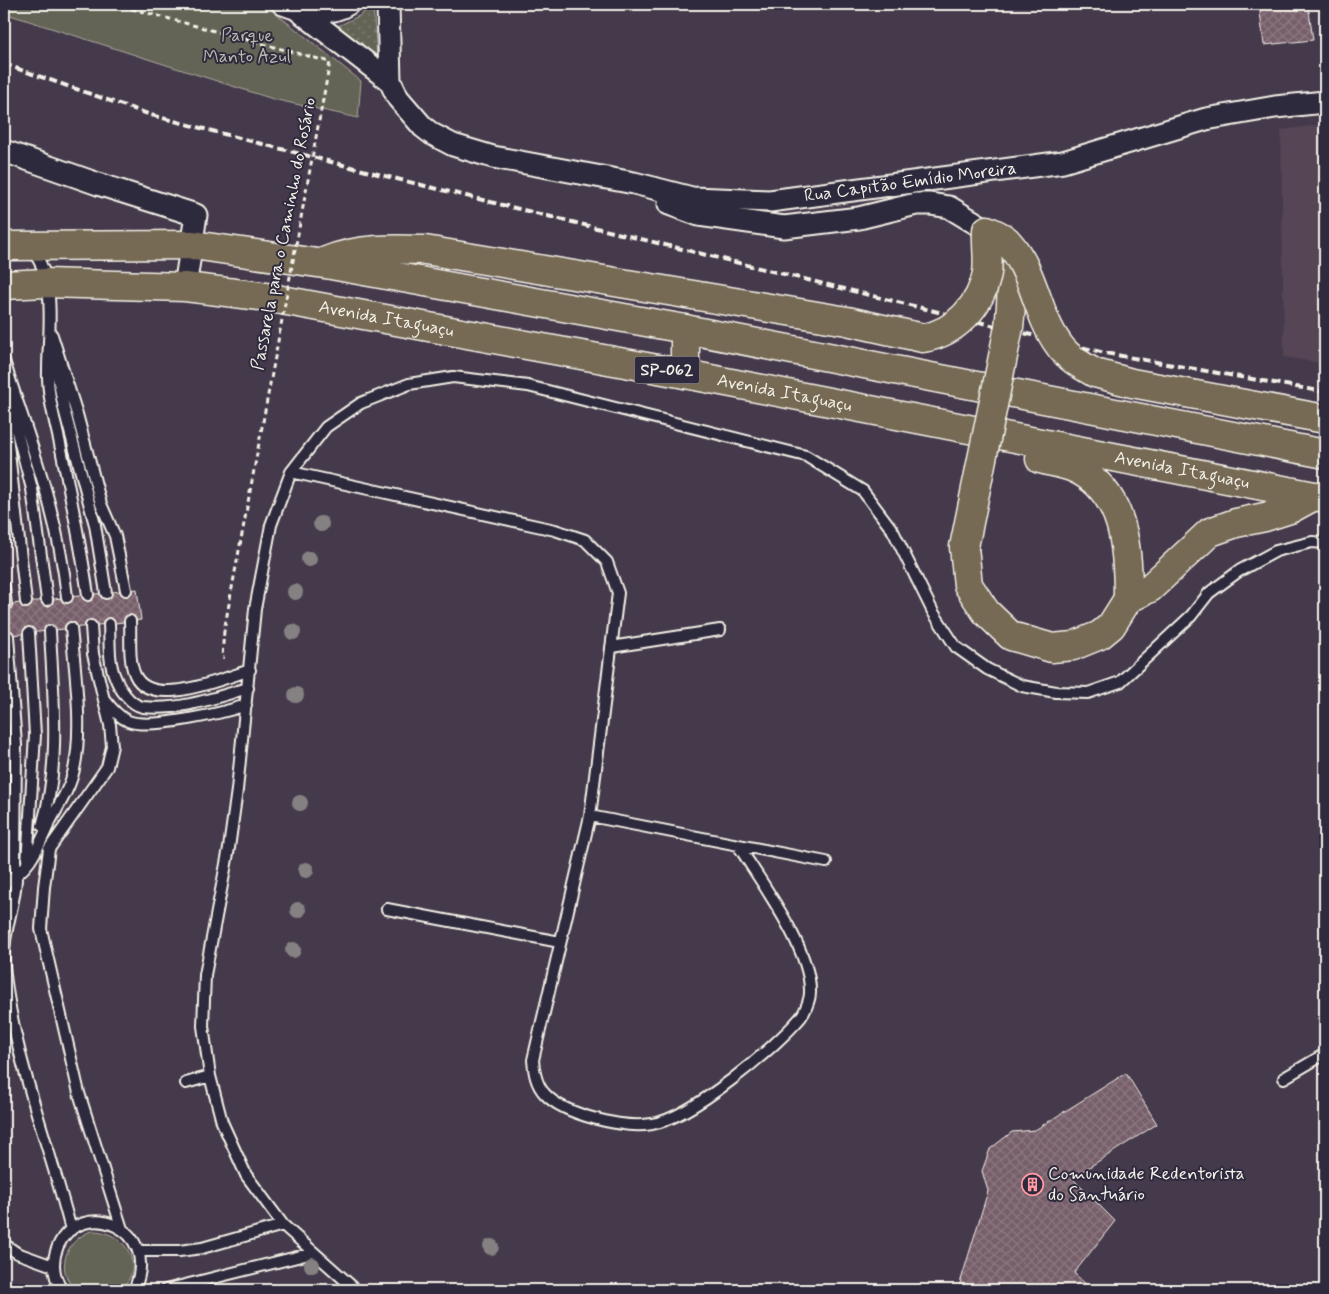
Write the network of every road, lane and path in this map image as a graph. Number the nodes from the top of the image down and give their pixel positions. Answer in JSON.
{"nodes":[{"id":1,"x":114,"y":4,"type":"edge"},
{"id":2,"x":348,"y":4,"type":"edge"},
{"id":3,"x":388,"y":4,"type":"edge"},
{"id":4,"x":290,"y":7,"type":"edge"},
{"id":5,"x":390,"y":81,"type":"junction"},
{"id":6,"x":1325,"y":102,"type":"edge"},
{"id":7,"x":4,"y":151,"type":"edge"},
{"id":8,"x":579,"y":172,"type":"junction"},
{"id":9,"x":987,"y":230,"type":"junction"},
{"id":10,"x":193,"y":244,"type":"junction"},
{"id":11,"x":16,"y":246,"type":"edge"},
{"id":12,"x":321,"y":264,"type":"junction"},
{"id":13,"x":46,"y":283,"type":"junction"},
{"id":14,"x":4,"y":285,"type":"edge"},
{"id":15,"x":185,"y":287,"type":"junction"},
{"id":16,"x":50,"y":328,"type":"junction"},
{"id":17,"x":685,"y":329,"type":"junction"},
{"id":18,"x":4,"y":361,"type":"edge"},
{"id":19,"x":685,"y":374,"type":"junction"},
{"id":20,"x":4,"y":378,"type":"edge"},
{"id":21,"x":4,"y":409,"type":"edge"},
{"id":22,"x":1325,"y":419,"type":"edge"},
{"id":23,"x":1000,"y":435,"type":"junction"},
{"id":24,"x":1325,"y":454,"type":"edge"},
{"id":25,"x":291,"y":472,"type":"junction"},
{"id":26,"x":1320,"y":497,"type":"edge"},
{"id":27,"x":1325,"y":543,"type":"edge"},
{"id":28,"x":4,"y":587,"type":"edge"},
{"id":29,"x":126,"y":590,"type":"dead end"},
{"id":30,"x":106,"y":593,"type":"dead end"},
{"id":31,"x":88,"y":595,"type":"dead end"},
{"id":32,"x":67,"y":597,"type":"dead end"},
{"id":33,"x":1128,"y":599,"type":"junction"},
{"id":34,"x":46,"y":600,"type":"dead end"},
{"id":35,"x":26,"y":602,"type":"dead end"},
{"id":36,"x":6,"y":605,"type":"dead end"},
{"id":37,"x":130,"y":621,"type":"dead end"},
{"id":38,"x":109,"y":624,"type":"dead end"},
{"id":39,"x":91,"y":626,"type":"dead end"},
{"id":40,"x":71,"y":628,"type":"dead end"},
{"id":41,"x":720,"y":630,"type":"dead end"},
{"id":42,"x":50,"y":631,"type":"dead end"},
{"id":43,"x":224,"y":631,"type":"dead end"},
{"id":44,"x":29,"y":633,"type":"dead end"},
{"id":45,"x":8,"y":636,"type":"dead end"},
{"id":46,"x":611,"y":646,"type":"junction"},
{"id":47,"x":250,"y":670,"type":"junction"},
{"id":48,"x":248,"y":688,"type":"junction"},
{"id":49,"x":102,"y":697,"type":"junction"},
{"id":50,"x":246,"y":705,"type":"junction"},
{"id":51,"x":590,"y":816,"type":"junction"},
{"id":52,"x":4,"y":825,"type":"edge"},
{"id":53,"x":738,"y":845,"type":"junction"},
{"id":54,"x":30,"y":862,"type":"junction"},
{"id":55,"x":826,"y":862,"type":"dead end"},
{"id":56,"x":18,"y":876,"type":"junction"},
{"id":57,"x":4,"y":882,"type":"edge"},
{"id":58,"x":387,"y":908,"type":"dead end"},
{"id":59,"x":5,"y":935,"type":"edge"},
{"id":60,"x":560,"y":942,"type":"junction"},
{"id":61,"x":1325,"y":1054,"type":"edge"},
{"id":62,"x":210,"y":1076,"type":"junction"},
{"id":63,"x":1284,"y":1078,"type":"dead end"},
{"id":64,"x":186,"y":1083,"type":"dead end"},
{"id":65,"x":284,"y":1225,"type":"junction"},
{"id":66,"x":122,"y":1229,"type":"junction"},
{"id":67,"x":70,"y":1230,"type":"junction"},
{"id":68,"x":4,"y":1244,"type":"edge"},
{"id":69,"x":138,"y":1251,"type":"junction"},
{"id":70,"x":313,"y":1253,"type":"junction"},
{"id":71,"x":53,"y":1266,"type":"junction"},
{"id":72,"x":62,"y":1290,"type":"edge"},
{"id":73,"x":134,"y":1290,"type":"edge"},
{"id":74,"x":165,"y":1290,"type":"edge"},
{"id":75,"x":356,"y":1290,"type":"edge"}],
"edges":[{"from":1,"to":43,"type":"path","name":"Passarela para o Caminho do Rosário","bridge":true},
{"from":2,"to":4,"type":"street"},
{"from":3,"to":5,"type":"street"},
{"from":4,"to":5,"type":"street"},
{"from":5,"to":8,"type":"street","name":"Rua Capitão Emídio Moreira"},
{"from":6,"to":8,"type":"street","name":"Rua Capitão Emídio Moreira"},
{"from":7,"to":10,"type":"street"},
{"from":8,"to":9,"type":"street"},
{"from":9,"to":12,"type":"main road","bridge":true},
{"from":9,"to":22,"type":"main road","bridge":true},
{"from":9,"to":33,"type":"main road","bridge":true},
{"from":10,"to":11,"type":"main road","number":"SP-062"},
{"from":10,"to":12,"type":"main road","number":"SP-062"},
{"from":10,"to":15,"type":"street"},
{"from":11,"to":13,"type":"lane"},
{"from":12,"to":17,"type":"main road","number":"SP-062"},
{"from":13,"to":14,"type":"main road","name":"Avenida Itaguaçu","number":"SP-062"},
{"from":13,"to":15,"type":"main road","name":"Avenida Itaguaçu","number":"SP-062"},
{"from":13,"to":16,"type":"lane"},
{"from":15,"to":19,"type":"main road","name":"Avenida Itaguaçu","number":"SP-062"},
{"from":16,"to":29,"type":"lane"},
{"from":16,"to":30,"type":"lane"},
{"from":16,"to":31,"type":"lane"},
{"from":17,"to":19,"type":"main road"},
{"from":17,"to":24,"type":"main road","number":"SP-062"},
{"from":18,"to":32,"type":"lane"},
{"from":19,"to":23,"type":"main road","name":"Avenida Itaguaçu","number":"SP-062"},
{"from":20,"to":34,"type":"lane"},
{"from":21,"to":35,"type":"lane"},
{"from":23,"to":26,"type":"main road","name":"Avenida Itaguaçu","number":"SP-062"},
{"from":23,"to":33,"type":"main road"},
{"from":25,"to":27,"type":"lane"},
{"from":25,"to":46,"type":"lane"},
{"from":25,"to":47,"type":"lane"},
{"from":26,"to":33,"type":"main road"},
{"from":28,"to":36,"type":"lane"},
{"from":37,"to":47,"type":"lane"},
{"from":38,"to":48,"type":"lane"},
{"from":39,"to":49,"type":"lane"},
{"from":40,"to":54,"type":"lane"},
{"from":41,"to":46,"type":"lane"},
{"from":42,"to":54,"type":"lane"},
{"from":44,"to":54,"type":"lane"},
{"from":45,"to":56,"type":"lane"},
{"from":46,"to":51,"type":"lane"},
{"from":47,"to":48,"type":"lane"},
{"from":48,"to":50,"type":"lane"},
{"from":49,"to":50,"type":"lane"},
{"from":49,"to":66,"type":"lane"},
{"from":50,"to":62,"type":"lane"},
{"from":51,"to":53,"type":"lane"},
{"from":51,"to":60,"type":"lane"},
{"from":52,"to":56,"type":"lane"},
{"from":53,"to":55,"type":"lane"},
{"from":53,"to":60,"type":"lane"},
{"from":54,"to":56,"type":"lane"},
{"from":56,"to":57,"type":"lane"},
{"from":56,"to":59,"type":"lane"},
{"from":58,"to":60,"type":"lane"},
{"from":59,"to":67,"type":"lane"},
{"from":61,"to":63,"type":"lane"},
{"from":62,"to":64,"type":"lane"},
{"from":62,"to":65,"type":"lane"},
{"from":65,"to":69,"type":"lane"},
{"from":65,"to":70,"type":"lane"},
{"from":66,"to":67,"type":"lane"},
{"from":66,"to":69,"type":"lane"},
{"from":67,"to":71,"type":"lane"},
{"from":68,"to":71,"type":"lane"},
{"from":69,"to":73,"type":"lane"},
{"from":70,"to":74,"type":"lane"},
{"from":70,"to":75,"type":"lane"},
{"from":71,"to":72,"type":"lane"}]}
